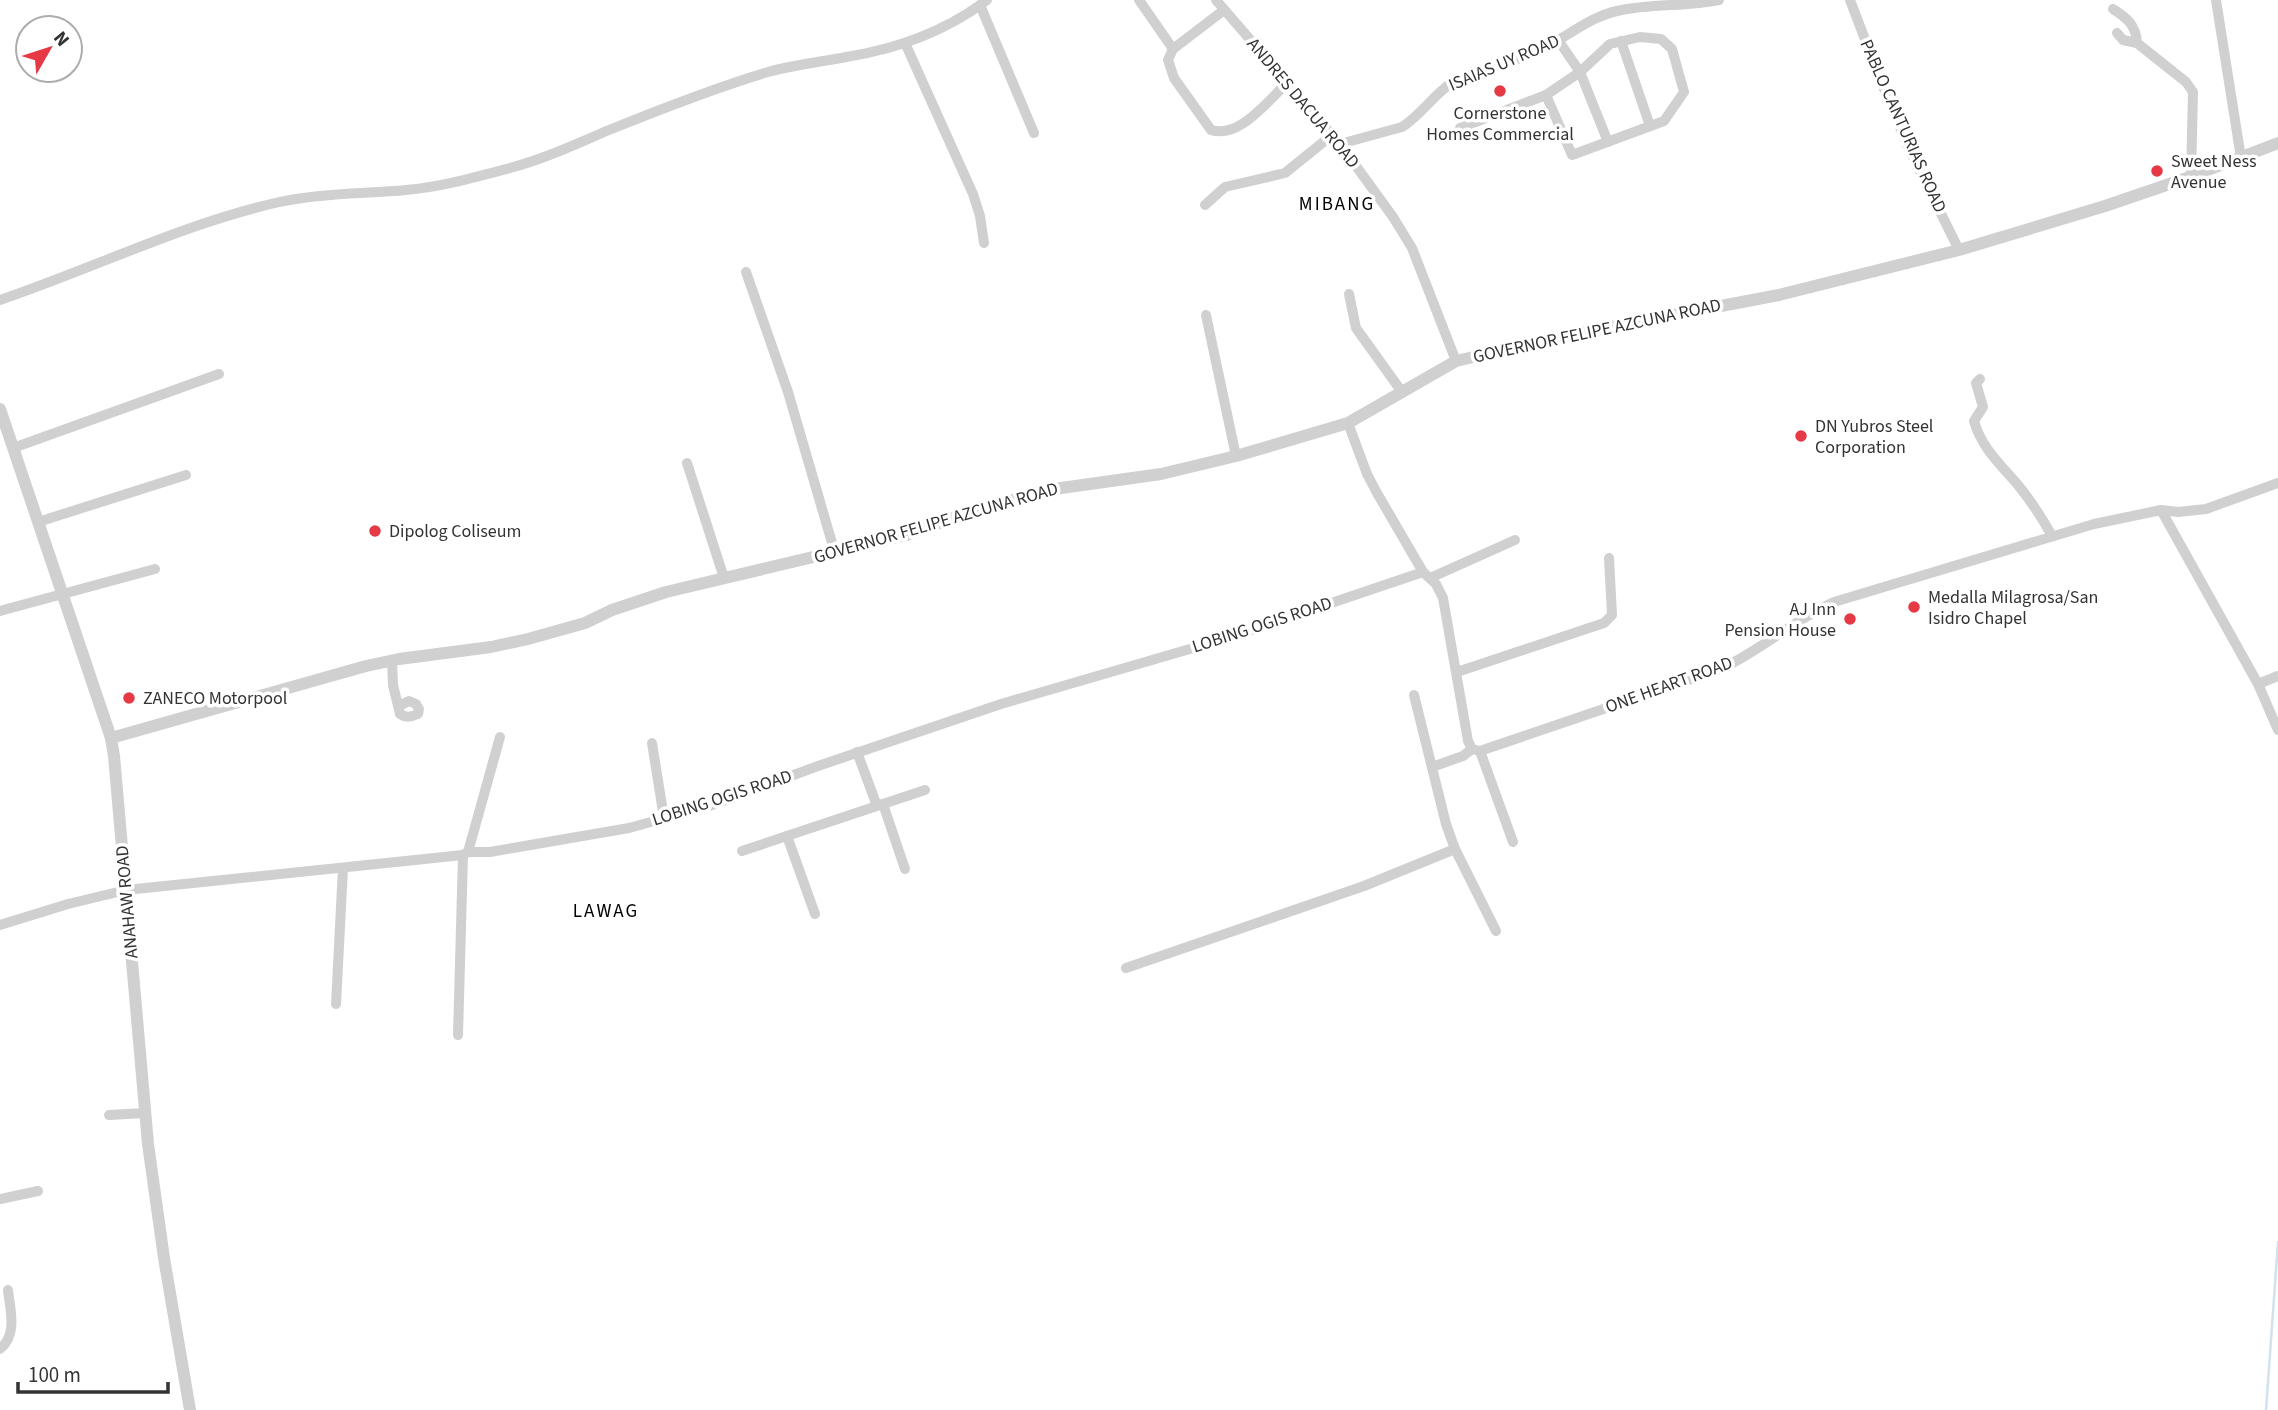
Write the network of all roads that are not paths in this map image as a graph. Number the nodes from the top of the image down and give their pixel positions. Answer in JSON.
{"nodes":[{"id":1,"x":1139,"y":0,"type":"edge"},
{"id":2,"x":1216,"y":0,"type":"edge"},
{"id":3,"x":1719,"y":0,"type":"edge"},
{"id":4,"x":1850,"y":0,"type":"edge"},
{"id":5,"x":2216,"y":0,"type":"edge"},
{"id":6,"x":983,"y":3,"type":"edge"},
{"id":7,"x":2113,"y":9,"type":"dead end"},
{"id":8,"x":1224,"y":10,"type":"junction"},
{"id":9,"x":2117,"y":33,"type":"dead end"},
{"id":10,"x":1558,"y":40,"type":"junction"},
{"id":11,"x":1621,"y":41,"type":"junction"},
{"id":12,"x":905,"y":43,"type":"junction"},
{"id":13,"x":2137,"y":43,"type":"junction"},
{"id":14,"x":1173,"y":49,"type":"junction"},
{"id":15,"x":1580,"y":72,"type":"junction"},
{"id":16,"x":1287,"y":83,"type":"junction"},
{"id":17,"x":1546,"y":95,"type":"junction"},
{"id":18,"x":1650,"y":126,"type":"junction"},
{"id":19,"x":1460,"y":128,"type":"dead end"},
{"id":20,"x":1034,"y":133,"type":"dead end"},
{"id":21,"x":1332,"y":135,"type":"junction"},
{"id":22,"x":1608,"y":142,"type":"junction"},
{"id":23,"x":2278,"y":143,"type":"edge"},
{"id":24,"x":1340,"y":144,"type":"junction"},
{"id":25,"x":2241,"y":158,"type":"junction"},
{"id":26,"x":2191,"y":177,"type":"junction"},
{"id":27,"x":1205,"y":205,"type":"dead end"},
{"id":28,"x":984,"y":243,"type":"dead end"},
{"id":29,"x":1959,"y":250,"type":"junction"},
{"id":30,"x":746,"y":272,"type":"dead end"},
{"id":31,"x":1349,"y":294,"type":"dead end"},
{"id":32,"x":0,"y":300,"type":"edge"},
{"id":33,"x":1206,"y":315,"type":"dead end"},
{"id":34,"x":1456,"y":360,"type":"junction"},
{"id":35,"x":219,"y":374,"type":"dead end"},
{"id":36,"x":1980,"y":379,"type":"dead end"},
{"id":37,"x":1402,"y":392,"type":"junction"},
{"id":38,"x":0,"y":409,"type":"edge"},
{"id":39,"x":1348,"y":424,"type":"junction"},
{"id":40,"x":13,"y":448,"type":"junction"},
{"id":41,"x":1236,"y":456,"type":"junction"},
{"id":42,"x":687,"y":463,"type":"dead end"},
{"id":43,"x":186,"y":475,"type":"dead end"},
{"id":44,"x":2278,"y":482,"type":"edge"},
{"id":45,"x":2161,"y":510,"type":"junction"},
{"id":46,"x":38,"y":522,"type":"junction"},
{"id":47,"x":2052,"y":536,"type":"junction"},
{"id":48,"x":1515,"y":540,"type":"dead end"},
{"id":49,"x":835,"y":553,"type":"junction"},
{"id":50,"x":1609,"y":558,"type":"dead end"},
{"id":51,"x":155,"y":569,"type":"dead end"},
{"id":52,"x":1426,"y":575,"type":"junction"},
{"id":53,"x":724,"y":578,"type":"junction"},
{"id":54,"x":62,"y":595,"type":"junction"},
{"id":55,"x":0,"y":611,"type":"edge"},
{"id":56,"x":392,"y":661,"type":"junction"},
{"id":57,"x":1457,"y":672,"type":"junction"},
{"id":58,"x":2278,"y":676,"type":"edge"},
{"id":59,"x":2258,"y":684,"type":"junction"},
{"id":60,"x":1414,"y":695,"type":"dead end"},
{"id":61,"x":399,"y":706,"type":"dead end"},
{"id":62,"x":2278,"y":730,"type":"edge"},
{"id":63,"x":500,"y":737,"type":"dead end"},
{"id":64,"x":111,"y":738,"type":"junction"},
{"id":65,"x":652,"y":743,"type":"dead end"},
{"id":66,"x":1476,"y":750,"type":"junction"},
{"id":67,"x":857,"y":752,"type":"junction"},
{"id":68,"x":1432,"y":767,"type":"junction"},
{"id":69,"x":925,"y":790,"type":"dead end"},
{"id":70,"x":880,"y":805,"type":"junction"},
{"id":71,"x":664,"y":818,"type":"junction"},
{"id":72,"x":787,"y":836,"type":"junction"},
{"id":73,"x":1513,"y":842,"type":"dead end"},
{"id":74,"x":1455,"y":849,"type":"junction"},
{"id":75,"x":742,"y":851,"type":"dead end"},
{"id":76,"x":466,"y":854,"type":"junction"},
{"id":77,"x":342,"y":868,"type":"junction"},
{"id":78,"x":905,"y":869,"type":"dead end"},
{"id":79,"x":126,"y":890,"type":"junction"},
{"id":80,"x":815,"y":914,"type":"dead end"},
{"id":81,"x":0,"y":925,"type":"edge"},
{"id":82,"x":1496,"y":931,"type":"dead end"},
{"id":83,"x":1126,"y":968,"type":"dead end"},
{"id":84,"x":336,"y":1004,"type":"dead end"},
{"id":85,"x":458,"y":1035,"type":"dead end"},
{"id":86,"x":145,"y":1113,"type":"junction"},
{"id":87,"x":109,"y":1115,"type":"dead end"},
{"id":88,"x":38,"y":1191,"type":"dead end"},
{"id":89,"x":0,"y":1199,"type":"edge"},
{"id":90,"x":8,"y":1290,"type":"dead end"},
{"id":91,"x":0,"y":1349,"type":"edge"},
{"id":92,"x":190,"y":1410,"type":"edge"}],
"edges":[{"from":1,"to":14,"type":"street"},
{"from":2,"to":8,"type":"street","name":"ANDRES DACUA ROAD"},
{"from":3,"to":10,"type":"street","name":"ISAIAS UY ROAD"},
{"from":4,"to":29,"type":"street","name":"PABLO CANTURIAS ROAD"},
{"from":5,"to":25,"type":"street"},
{"from":6,"to":12,"type":"street"},
{"from":6,"to":20,"type":"street"},
{"from":7,"to":13,"type":"street"},
{"from":8,"to":14,"type":"street"},
{"from":8,"to":16,"type":"street","name":"ANDRES DACUA ROAD"},
{"from":9,"to":13,"type":"street"},
{"from":10,"to":15,"type":"street"},
{"from":10,"to":24,"type":"street","name":"ISAIAS UY ROAD"},
{"from":11,"to":15,"type":"street"},
{"from":11,"to":18,"type":"street"},
{"from":11,"to":18,"type":"street"},
{"from":12,"to":28,"type":"street"},
{"from":12,"to":32,"type":"street"},
{"from":13,"to":26,"type":"street"},
{"from":14,"to":16,"type":"street"},
{"from":15,"to":17,"type":"street"},
{"from":15,"to":22,"type":"street"},
{"from":16,"to":21,"type":"street","name":"ANDRES DACUA ROAD"},
{"from":17,"to":19,"type":"street"},
{"from":17,"to":22,"type":"street"},
{"from":18,"to":22,"type":"street"},
{"from":21,"to":24,"type":"street","name":"ANDRES DACUA ROAD"},
{"from":21,"to":27,"type":"street"},
{"from":23,"to":25,"type":"street","name":"GOVERNOR FELIPE AZCUNA ROAD"},
{"from":24,"to":34,"type":"street","name":"ANDRES DACUA ROAD"},
{"from":25,"to":26,"type":"street","name":"GOVERNOR FELIPE AZCUNA ROAD"},
{"from":26,"to":29,"type":"street","name":"GOVERNOR FELIPE AZCUNA ROAD"},
{"from":29,"to":34,"type":"street","name":"GOVERNOR FELIPE AZCUNA ROAD"},
{"from":30,"to":49,"type":"street"},
{"from":31,"to":37,"type":"street"},
{"from":33,"to":41,"type":"street"},
{"from":34,"to":37,"type":"street","name":"GOVERNOR FELIPE AZCUNA ROAD"},
{"from":35,"to":40,"type":"street"},
{"from":36,"to":47,"type":"street"},
{"from":37,"to":39,"type":"street","name":"GOVERNOR FELIPE AZCUNA ROAD"},
{"from":38,"to":40,"type":"street","name":"ANAHAW ROAD"},
{"from":39,"to":41,"type":"street","name":"GOVERNOR FELIPE AZCUNA ROAD"},
{"from":39,"to":52,"type":"street"},
{"from":40,"to":46,"type":"street","name":"ANAHAW ROAD"},
{"from":41,"to":49,"type":"street","name":"GOVERNOR FELIPE AZCUNA ROAD"},
{"from":42,"to":53,"type":"street"},
{"from":43,"to":46,"type":"street"},
{"from":44,"to":45,"type":"street","name":"ONE HEART ROAD"},
{"from":45,"to":47,"type":"street","name":"ONE HEART ROAD"},
{"from":45,"to":59,"type":"street"},
{"from":46,"to":54,"type":"street","name":"ANAHAW ROAD"},
{"from":47,"to":66,"type":"street","name":"ONE HEART ROAD"},
{"from":48,"to":52,"type":"street","name":"LOBING OGIS ROAD"},
{"from":49,"to":53,"type":"street","name":"GOVERNOR FELIPE AZCUNA ROAD"},
{"from":50,"to":57,"type":"street"},
{"from":51,"to":54,"type":"street"},
{"from":52,"to":57,"type":"street"},
{"from":52,"to":67,"type":"street","name":"LOBING OGIS ROAD"},
{"from":53,"to":56,"type":"street","name":"GOVERNOR FELIPE AZCUNA ROAD"},
{"from":54,"to":55,"type":"street"},
{"from":54,"to":64,"type":"street","name":"ANAHAW ROAD"},
{"from":56,"to":61,"type":"street"},
{"from":56,"to":64,"type":"street","name":"GOVERNOR FELIPE AZCUNA ROAD"},
{"from":57,"to":66,"type":"street"},
{"from":58,"to":59,"type":"street"},
{"from":59,"to":62,"type":"street"},
{"from":60,"to":68,"type":"street"},
{"from":63,"to":76,"type":"street"},
{"from":64,"to":79,"type":"street","name":"ANAHAW ROAD"},
{"from":65,"to":71,"type":"street"},
{"from":66,"to":68,"type":"street","name":"ONE HEART ROAD"},
{"from":66,"to":73,"type":"street"},
{"from":67,"to":70,"type":"street"},
{"from":67,"to":71,"type":"street","name":"LOBING OGIS ROAD"},
{"from":68,"to":74,"type":"street"},
{"from":69,"to":70,"type":"street"},
{"from":70,"to":72,"type":"street"},
{"from":70,"to":78,"type":"street"},
{"from":71,"to":76,"type":"street","name":"LOBING OGIS ROAD"},
{"from":72,"to":75,"type":"street"},
{"from":72,"to":80,"type":"street"},
{"from":74,"to":82,"type":"street"},
{"from":74,"to":83,"type":"street"},
{"from":76,"to":77,"type":"street","name":"LOBING OGIS ROAD"},
{"from":76,"to":85,"type":"street"},
{"from":77,"to":79,"type":"street","name":"LOBING OGIS ROAD"},
{"from":77,"to":84,"type":"street"},
{"from":79,"to":81,"type":"street","name":"LOBING OGIS ROAD"},
{"from":79,"to":86,"type":"street","name":"ANAHAW ROAD"},
{"from":86,"to":87,"type":"street"},
{"from":86,"to":92,"type":"street","name":"ANAHAW ROAD"},
{"from":88,"to":89,"type":"street"},
{"from":90,"to":91,"type":"street"}]}
